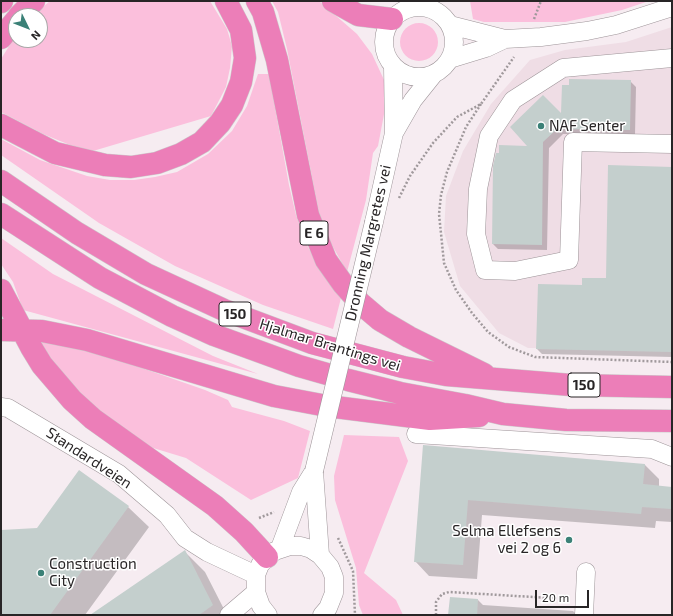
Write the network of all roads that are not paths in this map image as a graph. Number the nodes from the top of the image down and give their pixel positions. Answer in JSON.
{"nodes":[{"id":1,"x":226,"y":1,"type":"edge"},
{"id":2,"x":257,"y":1,"type":"edge"},
{"id":3,"x":333,"y":1,"type":"edge"},
{"id":4,"x":672,"y":7,"type":"edge"},
{"id":5,"x":402,"y":10,"type":"edge"},
{"id":6,"x":442,"y":13,"type":"edge"},
{"id":7,"x":8,"y":30,"type":"edge"},
{"id":8,"x":1,"y":38,"type":"edge"},
{"id":9,"x":510,"y":46,"type":"junction"},
{"id":10,"x":672,"y":58,"type":"edge"},
{"id":11,"x":450,"y":59,"type":"junction"},
{"id":12,"x":393,"y":66,"type":"junction"},
{"id":13,"x":433,"y":75,"type":"junction"},
{"id":14,"x":1,"y":125,"type":"edge"},
{"id":15,"x":394,"y":133,"type":"junction"},
{"id":16,"x":672,"y":144,"type":"edge"},
{"id":17,"x":1,"y":181,"type":"edge"},
{"id":18,"x":1,"y":214,"type":"edge"},
{"id":19,"x":1,"y":290,"type":"edge"},
{"id":20,"x":11,"y":329,"type":"edge"},
{"id":21,"x":496,"y":379,"type":"junction"},
{"id":22,"x":672,"y":386,"type":"edge"},
{"id":23,"x":1,"y":407,"type":"edge"},
{"id":24,"x":503,"y":414,"type":"junction"},
{"id":25,"x":672,"y":421,"type":"edge"},
{"id":26,"x":416,"y":434,"type":"dead end"},
{"id":27,"x":672,"y":457,"type":"edge"},
{"id":28,"x":314,"y":471,"type":"junction"},
{"id":29,"x":320,"y":555,"type":"junction"},
{"id":30,"x":265,"y":568,"type":"junction"},
{"id":31,"x":586,"y":572,"type":"dead end"},
{"id":32,"x":585,"y":608,"type":"edge"},
{"id":33,"x":326,"y":613,"type":"edge"},
{"id":34,"x":228,"y":615,"type":"edge"},
{"id":35,"x":268,"y":615,"type":"edge"}],
"edges":[{"from":1,"to":14,"type":"highway"},
{"from":2,"to":21,"type":"highway","number":"E 6"},
{"from":3,"to":5,"type":"highway"},
{"from":4,"to":9,"type":"street","name":"Dronning Margretes vei"},
{"from":5,"to":6,"type":"street","name":"Dronning Margretes vei"},
{"from":5,"to":12,"type":"street","name":"Dronning Margretes vei"},
{"from":6,"to":9,"type":"street","name":"Dronning Margretes vei"},
{"from":6,"to":11,"type":"street"},
{"from":7,"to":8,"type":"highway"},
{"from":9,"to":11,"type":"street","name":"Dronning Margretes vei"},
{"from":10,"to":16,"type":"street"},
{"from":11,"to":13,"type":"street","name":"Dronning Margretes vei"},
{"from":12,"to":13,"type":"street"},
{"from":12,"to":15,"type":"street","name":"Dronning Margretes vei"},
{"from":13,"to":15,"type":"street","name":"Dronning Margretes vei"},
{"from":15,"to":28,"type":"street","name":"Dronning Margretes vei","bridge":true},
{"from":17,"to":21,"type":"highway","name":"Hjalmar Brantings vei","number":"150"},
{"from":18,"to":24,"type":"highway","name":"Hjalmar Brantings vei","number":"150"},
{"from":19,"to":20,"type":"highway"},
{"from":20,"to":24,"type":"highway"},
{"from":20,"to":30,"type":"highway"},
{"from":21,"to":22,"type":"highway","name":"Hjalmar Brantings vei","number":"150"},
{"from":23,"to":30,"type":"street","name":"Standardveien"},
{"from":24,"to":25,"type":"highway","name":"Hjalmar Brantings vei","number":"150"},
{"from":26,"to":27,"type":"street"},
{"from":28,"to":29,"type":"street","name":"Dronning Margretes vei"},
{"from":28,"to":30,"type":"street","name":"Dronning Margretes vei"},
{"from":29,"to":30,"type":"street"},
{"from":29,"to":33,"type":"street"},
{"from":30,"to":34,"type":"street"},
{"from":30,"to":35,"type":"street"},
{"from":31,"to":32,"type":"street"}]}
